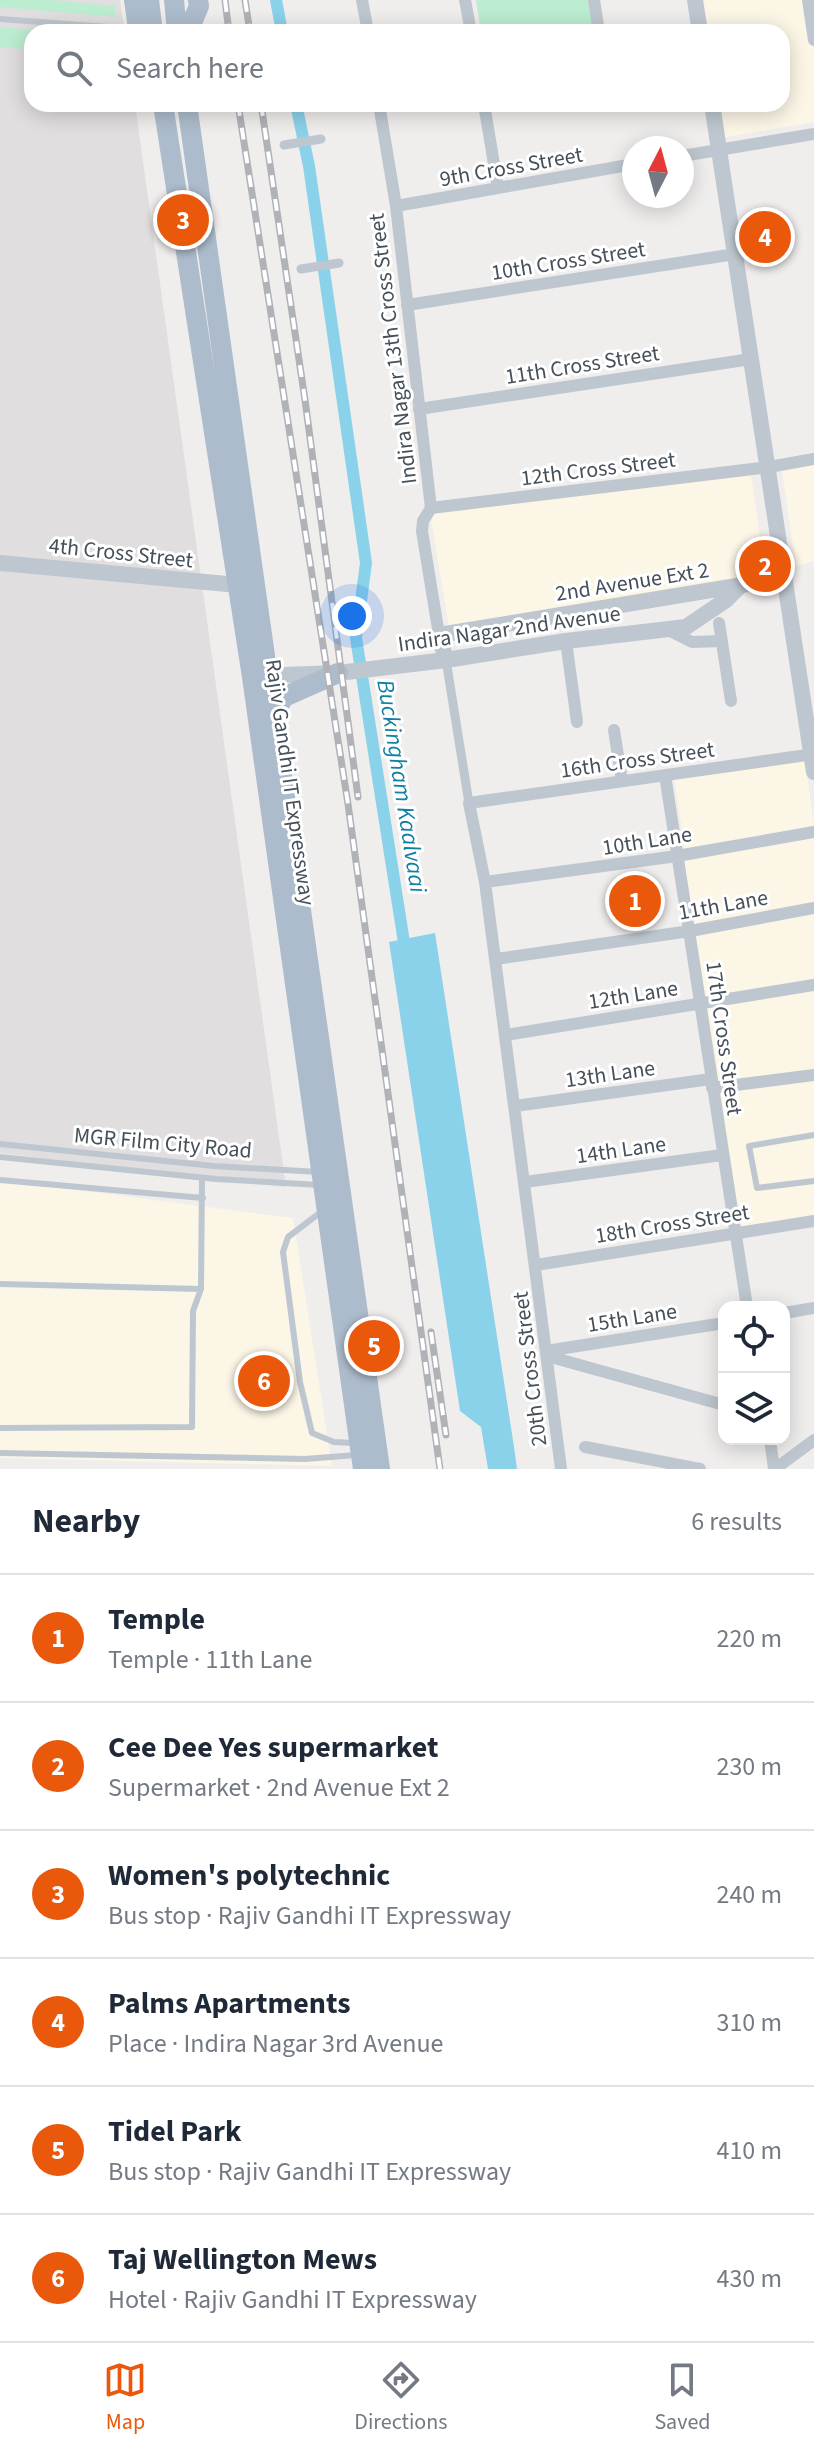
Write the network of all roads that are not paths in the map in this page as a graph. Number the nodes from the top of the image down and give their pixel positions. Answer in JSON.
{"nodes":[{"id":1,"x":134,"y":0,"type":"edge"},
{"id":2,"x":149,"y":0,"type":"edge"},
{"id":3,"x":174,"y":0,"type":"edge"},
{"id":4,"x":198,"y":0,"type":"edge"},
{"id":5,"x":362,"y":0,"type":"edge"},
{"id":6,"x":465,"y":0,"type":"edge"},
{"id":7,"x":594,"y":0,"type":"edge"},
{"id":8,"x":695,"y":0,"type":"edge"},
{"id":9,"x":808,"y":0,"type":"edge"},
{"id":10,"x":0,"y":19,"type":"edge"},
{"id":11,"x":61,"y":24,"type":"edge"},
{"id":12,"x":143,"y":24,"type":"edge"},
{"id":13,"x":147,"y":24,"type":"edge"},
{"id":14,"x":176,"y":24,"type":"edge"},
{"id":15,"x":191,"y":24,"type":"edge"},
{"id":16,"x":366,"y":24,"type":"edge"},
{"id":17,"x":470,"y":24,"type":"edge"},
{"id":18,"x":598,"y":24,"type":"edge"},
{"id":19,"x":699,"y":24,"type":"edge"},
{"id":20,"x":814,"y":40,"type":"edge"},
{"id":21,"x":164,"y":112,"type":"edge"},
{"id":22,"x":188,"y":112,"type":"edge"},
{"id":23,"x":380,"y":112,"type":"edge"},
{"id":24,"x":485,"y":112,"type":"edge"},
{"id":25,"x":713,"y":112,"type":"edge"},
{"id":26,"x":814,"y":134,"type":"edge"},
{"id":27,"x":321,"y":139,"type":"dead end"},
{"id":28,"x":284,"y":145,"type":"dead end"},
{"id":29,"x":719,"y":150,"type":"junction"},
{"id":30,"x":694,"y":154,"type":"edge"},
{"id":31,"x":622,"y":166,"type":"edge"},
{"id":32,"x":498,"y":188,"type":"junction"},
{"id":33,"x":396,"y":206,"type":"junction"},
{"id":34,"x":735,"y":254,"type":"junction"},
{"id":35,"x":339,"y":263,"type":"dead end"},
{"id":36,"x":301,"y":269,"type":"dead end"},
{"id":37,"x":407,"y":305,"type":"junction"},
{"id":38,"x":751,"y":359,"type":"junction"},
{"id":39,"x":419,"y":409,"type":"junction"},
{"id":40,"x":814,"y":459,"type":"edge"},
{"id":41,"x":769,"y":467,"type":"junction"},
{"id":42,"x":431,"y":508,"type":"junction"},
{"id":43,"x":0,"y":563,"type":"edge"},
{"id":44,"x":785,"y":578,"type":"junction"},
{"id":45,"x":238,"y":585,"type":"junction"},
{"id":46,"x":741,"y":585,"type":"junction"},
{"id":47,"x":719,"y":623,"type":"dead end"},
{"id":48,"x":667,"y":629,"type":"junction"},
{"id":49,"x":439,"y":635,"type":"junction"},
{"id":50,"x":566,"y":641,"type":"junction"},
{"id":51,"x":722,"y":641,"type":"junction"},
{"id":52,"x":446,"y":660,"type":"junction"},
{"id":53,"x":338,"y":673,"type":"junction"},
{"id":54,"x":260,"y":676,"type":"junction"},
{"id":55,"x":731,"y":701,"type":"dead end"},
{"id":56,"x":274,"y":714,"type":"junction"},
{"id":57,"x":577,"y":722,"type":"dead end"},
{"id":58,"x":614,"y":730,"type":"dead end"},
{"id":59,"x":812,"y":754,"type":"edge"},
{"id":60,"x":814,"y":772,"type":"edge"},
{"id":61,"x":665,"y":775,"type":"junction"},
{"id":62,"x":622,"y":781,"type":"junction"},
{"id":63,"x":469,"y":803,"type":"junction"},
{"id":64,"x":814,"y":832,"type":"edge"},
{"id":65,"x":679,"y":856,"type":"junction"},
{"id":66,"x":485,"y":882,"type":"junction"},
{"id":67,"x":814,"y":908,"type":"edge"},
{"id":68,"x":690,"y":931,"type":"junction"},
{"id":69,"x":496,"y":959,"type":"junction"},
{"id":70,"x":814,"y":985,"type":"edge"},
{"id":71,"x":699,"y":1004,"type":"junction"},
{"id":72,"x":506,"y":1035,"type":"junction"},
{"id":73,"x":814,"y":1075,"type":"edge"},
{"id":74,"x":712,"y":1084,"type":"junction"},
{"id":75,"x":515,"y":1106,"type":"junction"},
{"id":76,"x":814,"y":1135,"type":"edge"},
{"id":77,"x":0,"y":1144,"type":"edge"},
{"id":78,"x":722,"y":1155,"type":"junction"},
{"id":79,"x":0,"y":1157,"type":"edge"},
{"id":80,"x":202,"y":1178,"type":"junction"},
{"id":81,"x":323,"y":1179,"type":"junction"},
{"id":82,"x":0,"y":1180,"type":"edge"},
{"id":83,"x":814,"y":1181,"type":"edge"},
{"id":84,"x":525,"y":1182,"type":"junction"},
{"id":85,"x":203,"y":1198,"type":"junction"},
{"id":86,"x":327,"y":1207,"type":"junction"},
{"id":87,"x":814,"y":1221,"type":"edge"},
{"id":88,"x":734,"y":1233,"type":"junction"},
{"id":89,"x":536,"y":1265,"type":"junction"},
{"id":90,"x":0,"y":1284,"type":"edge"},
{"id":91,"x":201,"y":1289,"type":"junction"},
{"id":92,"x":746,"y":1301,"type":"edge"},
{"id":93,"x":814,"y":1308,"type":"edge"},
{"id":94,"x":790,"y":1312,"type":"edge"},
{"id":95,"x":718,"y":1324,"type":"edge"},
{"id":96,"x":547,"y":1354,"type":"junction"},
{"id":97,"x":718,"y":1403,"type":"edge"},
{"id":98,"x":0,"y":1428,"type":"edge"},
{"id":99,"x":814,"y":1440,"type":"edge"},
{"id":100,"x":771,"y":1445,"type":"edge"},
{"id":101,"x":585,"y":1447,"type":"dead end"},
{"id":102,"x":0,"y":1453,"type":"edge"},
{"id":103,"x":361,"y":1456,"type":"edge"},
{"id":104,"x":634,"y":1463,"type":"edge"},
{"id":105,"x":380,"y":1469,"type":"edge"},
{"id":106,"x":561,"y":1469,"type":"edge"},
{"id":107,"x":700,"y":1469,"type":"edge"},
{"id":108,"x":774,"y":1469,"type":"edge"}],
"edges":[{"from":1,"to":12,"type":"main road"},
{"from":2,"to":13,"type":"main road"},
{"from":3,"to":14,"type":"main road"},
{"from":4,"to":15,"type":"main road"},
{"from":5,"to":16,"type":"street"},
{"from":6,"to":17,"type":"street"},
{"from":7,"to":18,"type":"street"},
{"from":8,"to":19,"type":"street"},
{"from":9,"to":20,"type":"street"},
{"from":10,"to":11,"type":"lane"},
{"from":21,"to":45,"type":"main road","name":"Rajiv Gandhi IT Expressway"},
{"from":22,"to":54,"type":"main road","name":"Rajiv Gandhi IT Expressway"},
{"from":23,"to":33,"type":"street","name":"Indira Nagar 13th Cross Street"},
{"from":24,"to":32,"type":"street"},
{"from":25,"to":29,"type":"street"},
{"from":26,"to":29,"type":"street"},
{"from":27,"to":28,"type":"street"},
{"from":29,"to":30,"type":"street"},
{"from":29,"to":34,"type":"street"},
{"from":31,"to":32,"type":"street","name":"9th Cross Street"},
{"from":32,"to":33,"type":"street","name":"9th Cross Street"},
{"from":33,"to":37,"type":"street","name":"Indira Nagar 13th Cross Street"},
{"from":34,"to":37,"type":"street","name":"10th Cross Street"},
{"from":34,"to":38,"type":"street"},
{"from":35,"to":36,"type":"street"},
{"from":37,"to":39,"type":"street","name":"Indira Nagar 13th Cross Street"},
{"from":38,"to":39,"type":"street","name":"11th Cross Street"},
{"from":38,"to":41,"type":"street"},
{"from":39,"to":42,"type":"street","name":"Indira Nagar 13th Cross Street"},
{"from":40,"to":41,"type":"street","name":"12th Cross Street"},
{"from":41,"to":42,"type":"street","name":"12th Cross Street"},
{"from":41,"to":44,"type":"street"},
{"from":42,"to":49,"type":"street","name":"Indira Nagar 13th Cross Street"},
{"from":43,"to":45,"type":"street","name":"4th Cross Street"},
{"from":44,"to":46,"type":"street","name":"2nd Avenue Ext 2"},
{"from":44,"to":59,"type":"street"},
{"from":45,"to":54,"type":"main road","name":"Rajiv Gandhi IT Expressway"},
{"from":46,"to":48,"type":"street","name":"Indira Nagar 2nd Avenue"},
{"from":46,"to":49,"type":"street","name":"2nd Avenue Ext 2"},
{"from":47,"to":51,"type":"street"},
{"from":48,"to":50,"type":"street","name":"Indira Nagar 2nd Avenue"},
{"from":48,"to":51,"type":"street"},
{"from":49,"to":52,"type":"street"},
{"from":50,"to":52,"type":"street","name":"Indira Nagar 2nd Avenue"},
{"from":50,"to":57,"type":"street"},
{"from":51,"to":55,"type":"street"},
{"from":52,"to":53,"type":"street","name":"Indira Nagar 2nd Avenue"},
{"from":52,"to":63,"type":"street"},
{"from":53,"to":54,"type":"street","name":"Indira Nagar 2nd Avenue"},
{"from":53,"to":56,"type":"main road"},
{"from":54,"to":56,"type":"main road","name":"Rajiv Gandhi IT Expressway"},
{"from":54,"to":81,"type":"main road","name":"Rajiv Gandhi IT Expressway"},
{"from":56,"to":105,"type":"main road","name":"Rajiv Gandhi IT Expressway"},
{"from":58,"to":62,"type":"street"},
{"from":59,"to":60,"type":"street"},
{"from":59,"to":61,"type":"street","name":"16th Cross Street"},
{"from":61,"to":62,"type":"street","name":"16th Cross Street"},
{"from":61,"to":65,"type":"street","name":"17th Cross Street"},
{"from":62,"to":63,"type":"street","name":"16th Cross Street"},
{"from":63,"to":66,"type":"street","name":"20th Cross Street"},
{"from":64,"to":65,"type":"street","name":"10th Lane"},
{"from":65,"to":66,"type":"street","name":"10th Lane"},
{"from":65,"to":68,"type":"street","name":"17th Cross Street"},
{"from":66,"to":69,"type":"street","name":"20th Cross Street"},
{"from":67,"to":68,"type":"street","name":"11th Lane"},
{"from":68,"to":69,"type":"street","name":"11th Lane"},
{"from":68,"to":71,"type":"street","name":"17th Cross Street"},
{"from":69,"to":72,"type":"street","name":"20th Cross Street"},
{"from":70,"to":71,"type":"street","name":"12th Lane"},
{"from":71,"to":72,"type":"street","name":"12th Lane"},
{"from":71,"to":74,"type":"street","name":"17th Cross Street"},
{"from":72,"to":75,"type":"street","name":"20th Cross Street"},
{"from":73,"to":74,"type":"street","name":"13th Lane"},
{"from":74,"to":75,"type":"street","name":"13th Lane"},
{"from":74,"to":78,"type":"street","name":"17th Cross Street"},
{"from":75,"to":84,"type":"street","name":"20th Cross Street"},
{"from":76,"to":83,"type":"lane"},
{"from":77,"to":81,"type":"lane","name":"MGR Film City Road"},
{"from":78,"to":84,"type":"street","name":"14th Lane"},
{"from":78,"to":88,"type":"street","name":"17th Cross Street"},
{"from":79,"to":80,"type":"lane"},
{"from":80,"to":81,"type":"lane"},
{"from":80,"to":85,"type":"lane"},
{"from":81,"to":86,"type":"main road","name":"Rajiv Gandhi IT Expressway"},
{"from":82,"to":85,"type":"lane"},
{"from":84,"to":89,"type":"street","name":"20th Cross Street"},
{"from":85,"to":91,"type":"lane"},
{"from":86,"to":103,"type":"main road","name":"Rajiv Gandhi IT Expressway"},
{"from":86,"to":103,"type":"lane"},
{"from":87,"to":88,"type":"street","name":"18th Cross Street"},
{"from":88,"to":89,"type":"street","name":"18th Cross Street"},
{"from":88,"to":92,"type":"street","name":"17th Cross Street"},
{"from":89,"to":96,"type":"street","name":"20th Cross Street"},
{"from":90,"to":91,"type":"lane"},
{"from":91,"to":98,"type":"lane"},
{"from":93,"to":94,"type":"street"},
{"from":95,"to":96,"type":"street","name":"15th Lane"},
{"from":96,"to":97,"type":"street"},
{"from":96,"to":106,"type":"street","name":"20th Cross Street"},
{"from":99,"to":108,"type":"street"},
{"from":100,"to":108,"type":"street"},
{"from":101,"to":104,"type":"street"},
{"from":102,"to":103,"type":"lane"},
{"from":104,"to":107,"type":"street"}]}
